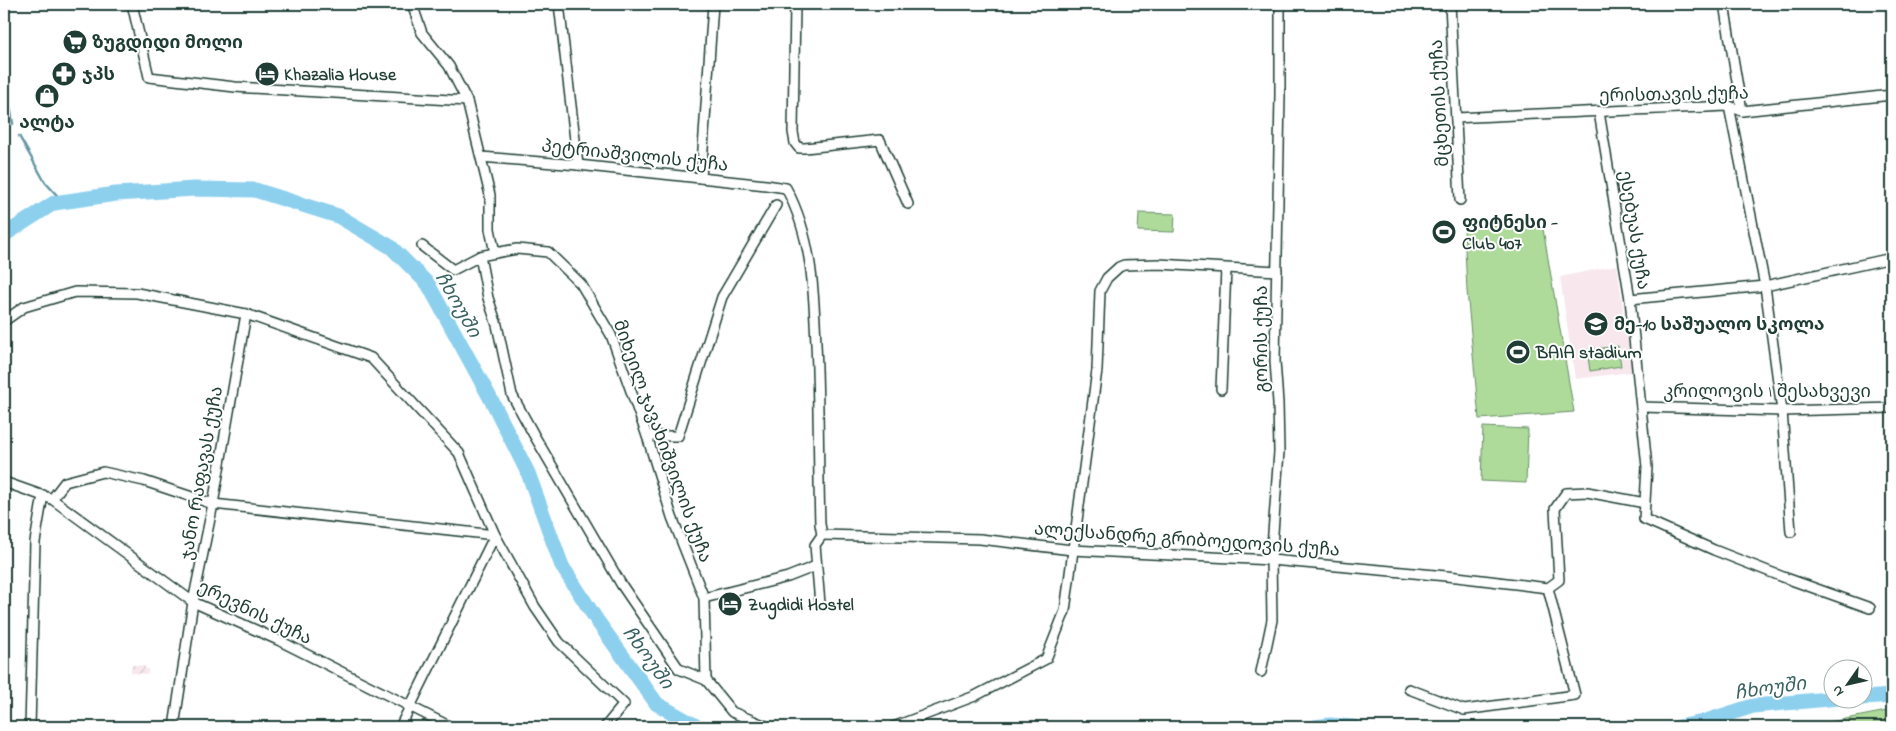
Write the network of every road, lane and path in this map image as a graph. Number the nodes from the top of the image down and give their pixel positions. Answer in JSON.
{"nodes":[{"id":1,"x":132,"y":4,"type":"edge"},
{"id":2,"x":412,"y":4,"type":"edge"},
{"id":3,"x":559,"y":4,"type":"edge"},
{"id":4,"x":714,"y":4,"type":"edge"},
{"id":5,"x":795,"y":4,"type":"edge"},
{"id":6,"x":1280,"y":4,"type":"edge"},
{"id":7,"x":1450,"y":4,"type":"edge"},
{"id":8,"x":1724,"y":4,"type":"edge"},
{"id":9,"x":1892,"y":95,"type":"edge"},
{"id":10,"x":467,"y":101,"type":"junction"},
{"id":11,"x":1729,"y":106,"type":"junction"},
{"id":12,"x":1742,"y":111,"type":"junction"},
{"id":13,"x":1599,"y":112,"type":"junction"},
{"id":14,"x":1456,"y":118,"type":"junction"},
{"id":15,"x":481,"y":157,"type":"junction"},
{"id":16,"x":578,"y":164,"type":"junction"},
{"id":17,"x":701,"y":178,"type":"junction"},
{"id":18,"x":1460,"y":200,"type":"dead end"},
{"id":19,"x":908,"y":204,"type":"dead end"},
{"id":20,"x":776,"y":205,"type":"dead end"},
{"id":21,"x":422,"y":246,"type":"dead end"},
{"id":22,"x":495,"y":253,"type":"junction"},
{"id":23,"x":480,"y":256,"type":"junction"},
{"id":24,"x":1892,"y":258,"type":"edge"},
{"id":25,"x":1226,"y":269,"type":"junction"},
{"id":26,"x":1278,"y":271,"type":"junction"},
{"id":27,"x":1765,"y":286,"type":"junction"},
{"id":28,"x":1630,"y":298,"type":"junction"},
{"id":29,"x":246,"y":314,"type":"junction"},
{"id":30,"x":4,"y":321,"type":"edge"},
{"id":31,"x":1222,"y":389,"type":"dead end"},
{"id":32,"x":1641,"y":407,"type":"junction"},
{"id":33,"x":1892,"y":408,"type":"edge"},
{"id":34,"x":1782,"y":410,"type":"junction"},
{"id":35,"x":647,"y":436,"type":"junction"},
{"id":36,"x":4,"y":482,"type":"edge"},
{"id":37,"x":42,"y":495,"type":"junction"},
{"id":38,"x":52,"y":499,"type":"junction"},
{"id":39,"x":1645,"y":503,"type":"junction"},
{"id":40,"x":213,"y":504,"type":"junction"},
{"id":41,"x":1791,"y":532,"type":"dead end"},
{"id":42,"x":822,"y":534,"type":"junction"},
{"id":43,"x":495,"y":535,"type":"junction"},
{"id":44,"x":1072,"y":550,"type":"junction"},
{"id":45,"x":1271,"y":560,"type":"junction"},
{"id":46,"x":816,"y":566,"type":"junction"},
{"id":47,"x":1548,"y":588,"type":"junction"},
{"id":48,"x":704,"y":598,"type":"junction"},
{"id":49,"x":193,"y":602,"type":"junction"},
{"id":50,"x":820,"y":604,"type":"dead end"},
{"id":51,"x":1870,"y":608,"type":"dead end"},
{"id":52,"x":1261,"y":672,"type":"dead end"},
{"id":53,"x":706,"y":680,"type":"junction"},
{"id":54,"x":1409,"y":689,"type":"dead end"},
{"id":55,"x":409,"y":707,"type":"junction"},
{"id":56,"x":30,"y":727,"type":"edge"},
{"id":57,"x":174,"y":727,"type":"edge"},
{"id":58,"x":400,"y":727,"type":"edge"},
{"id":59,"x":451,"y":727,"type":"edge"},
{"id":60,"x":605,"y":727,"type":"edge"},
{"id":61,"x":768,"y":727,"type":"edge"},
{"id":62,"x":893,"y":727,"type":"edge"}],
"edges":[{"from":1,"to":10,"type":"street"},
{"from":2,"to":10,"type":"street"},
{"from":3,"to":16,"type":"street"},
{"from":4,"to":17,"type":"street"},
{"from":5,"to":19,"type":"street"},
{"from":6,"to":26,"type":"street","name":"გორის ქუჩა"},
{"from":7,"to":14,"type":"street","name":"მცხეთის ქუჩა"},
{"from":8,"to":12,"type":"street"},
{"from":9,"to":12,"type":"street","name":"ერისთავის ქუჩა"},
{"from":10,"to":15,"type":"street"},
{"from":11,"to":12,"type":"street","name":"ერისთავის ქუჩა"},
{"from":11,"to":13,"type":"street","name":"ერისთავის ქუჩა"},
{"from":11,"to":27,"type":"street"},
{"from":13,"to":14,"type":"street","name":"ერისთავის ქუჩა"},
{"from":13,"to":28,"type":"street","name":"ესებუას ქუჩა"},
{"from":14,"to":18,"type":"street","name":"მცხეთის ქუჩა"},
{"from":15,"to":16,"type":"street","name":"პეტრიაშვილის ქუჩა"},
{"from":15,"to":22,"type":"street"},
{"from":16,"to":17,"type":"street","name":"პეტრიაშვილის ქუჩა"},
{"from":17,"to":42,"type":"street","name":"პეტრიაშვილის ქუჩა"},
{"from":20,"to":35,"type":"street"},
{"from":21,"to":23,"type":"street","name":"მიხეილ ჯავახიშვილის ქუჩა"},
{"from":22,"to":23,"type":"street","name":"მიხეილ ჯავახიშვილის ქუჩა"},
{"from":22,"to":35,"type":"street","name":"მიხეილ ჯავახიშვილის ქუჩა"},
{"from":23,"to":53,"type":"street"},
{"from":24,"to":27,"type":"street"},
{"from":25,"to":26,"type":"street"},
{"from":25,"to":31,"type":"street"},
{"from":25,"to":44,"type":"street"},
{"from":26,"to":45,"type":"street","name":"გორის ქუჩა"},
{"from":27,"to":28,"type":"street"},
{"from":27,"to":34,"type":"street"},
{"from":28,"to":32,"type":"street","name":"ესებუას ქუჩა"},
{"from":29,"to":30,"type":"street"},
{"from":29,"to":40,"type":"street","name":"ჯანო რაფავას ქუჩა"},
{"from":29,"to":43,"type":"street"},
{"from":32,"to":34,"type":"street","name":"კრილოვის I შესახვევი"},
{"from":32,"to":39,"type":"street","name":"ესებუას ქუჩა"},
{"from":33,"to":34,"type":"street","name":"კრილოვის I შესახვევი"},
{"from":34,"to":41,"type":"street"},
{"from":35,"to":48,"type":"street","name":"მიხეილ ჯავახიშვილის ქუჩა"},
{"from":36,"to":37,"type":"street","name":"ერევნის ქუჩა"},
{"from":37,"to":38,"type":"street","name":"ერევნის ქუჩა"},
{"from":37,"to":56,"type":"street"},
{"from":38,"to":40,"type":"street"},
{"from":38,"to":49,"type":"street","name":"ერევნის ქუჩა"},
{"from":39,"to":47,"type":"street"},
{"from":39,"to":51,"type":"street","name":"ესებუას ქუჩა"},
{"from":40,"to":43,"type":"street"},
{"from":40,"to":49,"type":"street","name":"ჯანო რაფავას ქუჩა"},
{"from":42,"to":44,"type":"street","name":"ალექსანდრე გრიბოედოვის ქუჩა"},
{"from":42,"to":46,"type":"street"},
{"from":43,"to":55,"type":"street"},
{"from":43,"to":60,"type":"street"},
{"from":44,"to":45,"type":"street","name":"ალექსანდრე გრიბოედოვის ქუჩა"},
{"from":44,"to":62,"type":"street"},
{"from":45,"to":47,"type":"street","name":"ალექსანდრე გრიბოედოვის ქუჩა"},
{"from":45,"to":52,"type":"street","name":"გორის ქუჩა"},
{"from":46,"to":48,"type":"street"},
{"from":46,"to":50,"type":"street"},
{"from":47,"to":54,"type":"street"},
{"from":48,"to":53,"type":"street","name":"მიხეილ ჯავახიშვილის ქუჩა"},
{"from":49,"to":55,"type":"street","name":"ერევნის ქუჩა"},
{"from":49,"to":57,"type":"street","name":"ჯანო რაფავას ქუჩა"},
{"from":53,"to":61,"type":"street"},
{"from":55,"to":58,"type":"street"},
{"from":55,"to":59,"type":"street","name":"ერევნის ქუჩა"}]}
